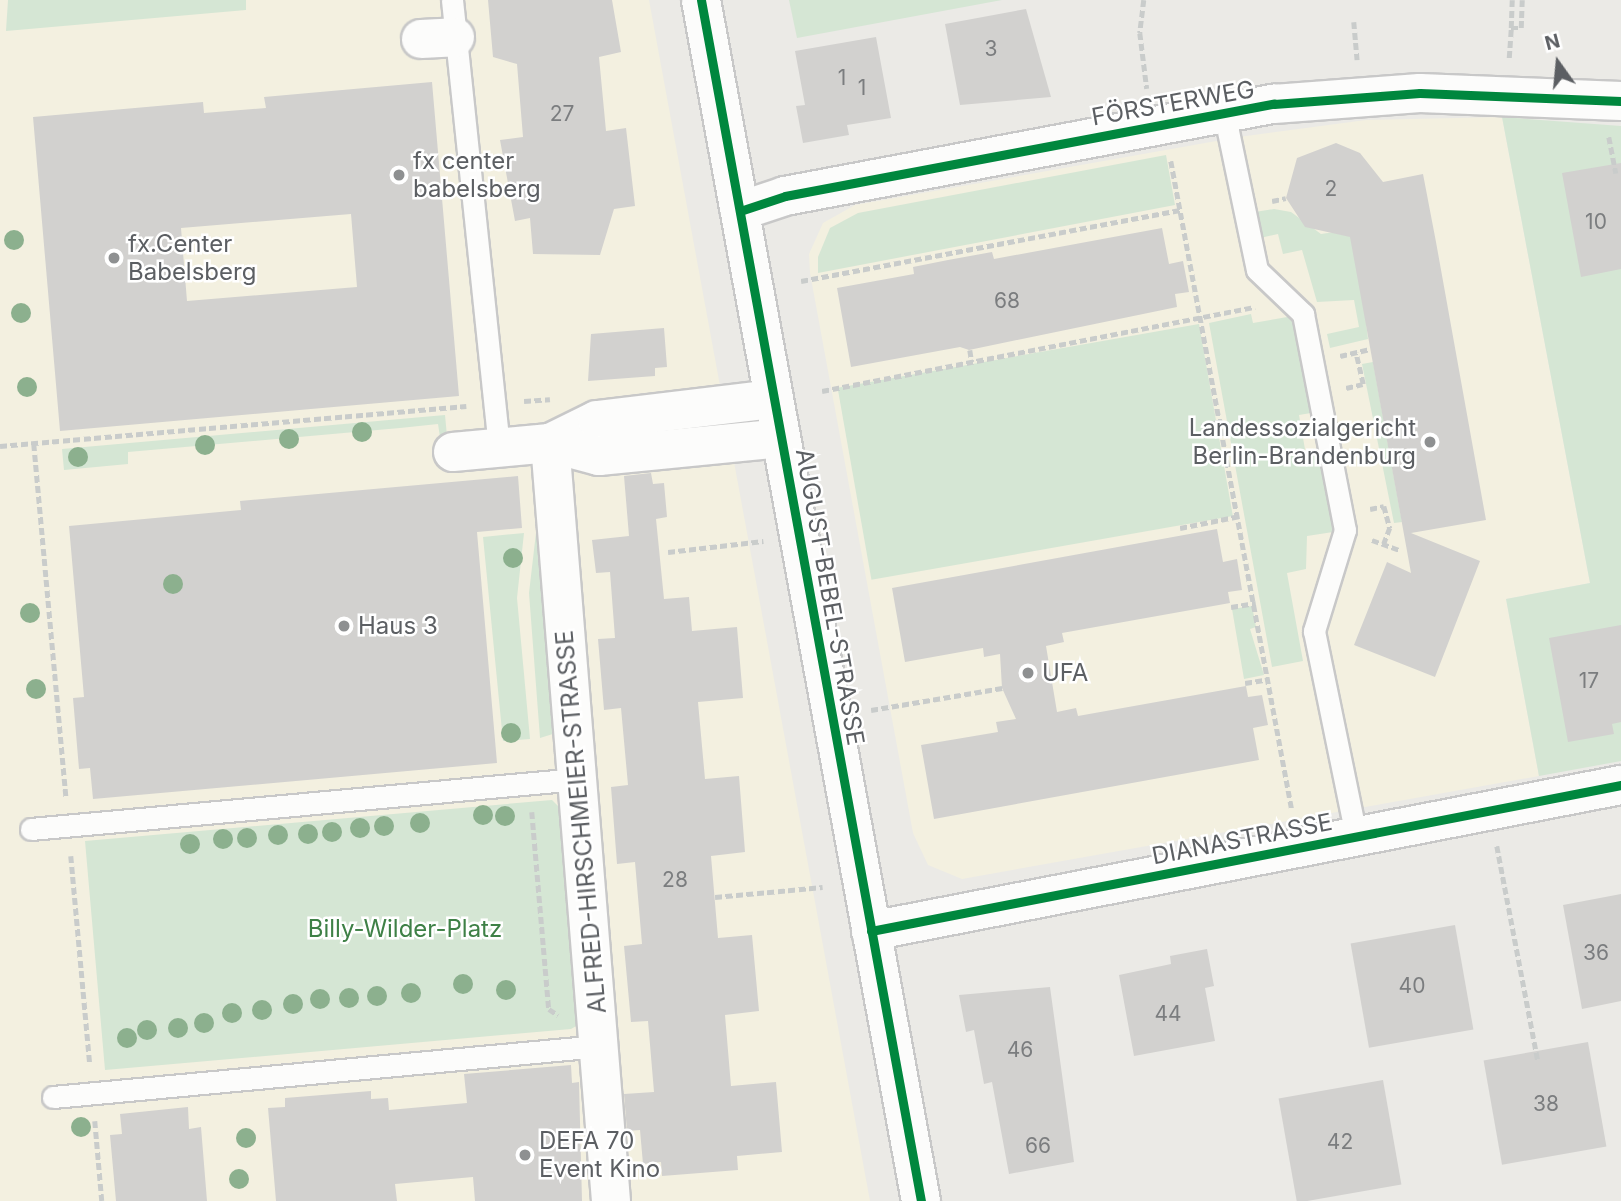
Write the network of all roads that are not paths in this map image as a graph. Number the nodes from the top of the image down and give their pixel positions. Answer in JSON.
{"nodes":[{"id":1,"x":701,"y":0,"type":"edge"},
{"id":2,"x":443,"y":25,"type":"edge"},
{"id":3,"x":1621,"y":101,"type":"edge"},
{"id":4,"x":1224,"y":112,"type":"junction"},
{"id":5,"x":740,"y":211,"type":"junction"},
{"id":6,"x":774,"y":399,"type":"junction"},
{"id":7,"x":781,"y":438,"type":"junction"},
{"id":8,"x":550,"y":443,"type":"junction"},
{"id":9,"x":499,"y":448,"type":"junction"},
{"id":10,"x":453,"y":452,"type":"dead end"},
{"id":11,"x":577,"y":779,"type":"junction"},
{"id":12,"x":1621,"y":785,"type":"edge"},
{"id":13,"x":30,"y":829,"type":"dead end"},
{"id":14,"x":1356,"y":836,"type":"junction"},
{"id":15,"x":871,"y":931,"type":"junction"},
{"id":16,"x":598,"y":1046,"type":"junction"},
{"id":17,"x":53,"y":1097,"type":"dead end"},
{"id":18,"x":611,"y":1201,"type":"edge"},
{"id":19,"x":920,"y":1201,"type":"edge"}],
"edges":[{"from":1,"to":5,"type":"street","name":"AUGUST-BEBEL-STRASSE"},
{"from":2,"to":9,"type":"lane"},
{"from":3,"to":4,"type":"street","name":"FÖRSTERWEG"},
{"from":4,"to":5,"type":"street","name":"FÖRSTERWEG"},
{"from":4,"to":14,"type":"lane"},
{"from":5,"to":6,"type":"street","name":"AUGUST-BEBEL-STRASSE"},
{"from":6,"to":7,"type":"street","name":"AUGUST-BEBEL-STRASSE"},
{"from":6,"to":8,"type":"street"},
{"from":7,"to":8,"type":"street"},
{"from":7,"to":15,"type":"street","name":"AUGUST-BEBEL-STRASSE"},
{"from":8,"to":9,"type":"street"},
{"from":8,"to":11,"type":"street","name":"ALFRED-HIRSCHMEIER-STRASSE"},
{"from":9,"to":10,"type":"street"},
{"from":11,"to":13,"type":"lane"},
{"from":11,"to":16,"type":"street","name":"ALFRED-HIRSCHMEIER-STRASSE"},
{"from":12,"to":14,"type":"street","name":"DIANASTRASSE"},
{"from":14,"to":15,"type":"street","name":"DIANASTRASSE"},
{"from":15,"to":19,"type":"street","name":"AUGUST-BEBEL-STRASSE"},
{"from":16,"to":17,"type":"lane"},
{"from":16,"to":18,"type":"street","name":"ALFRED-HIRSCHMEIER-STRASSE"}]}
